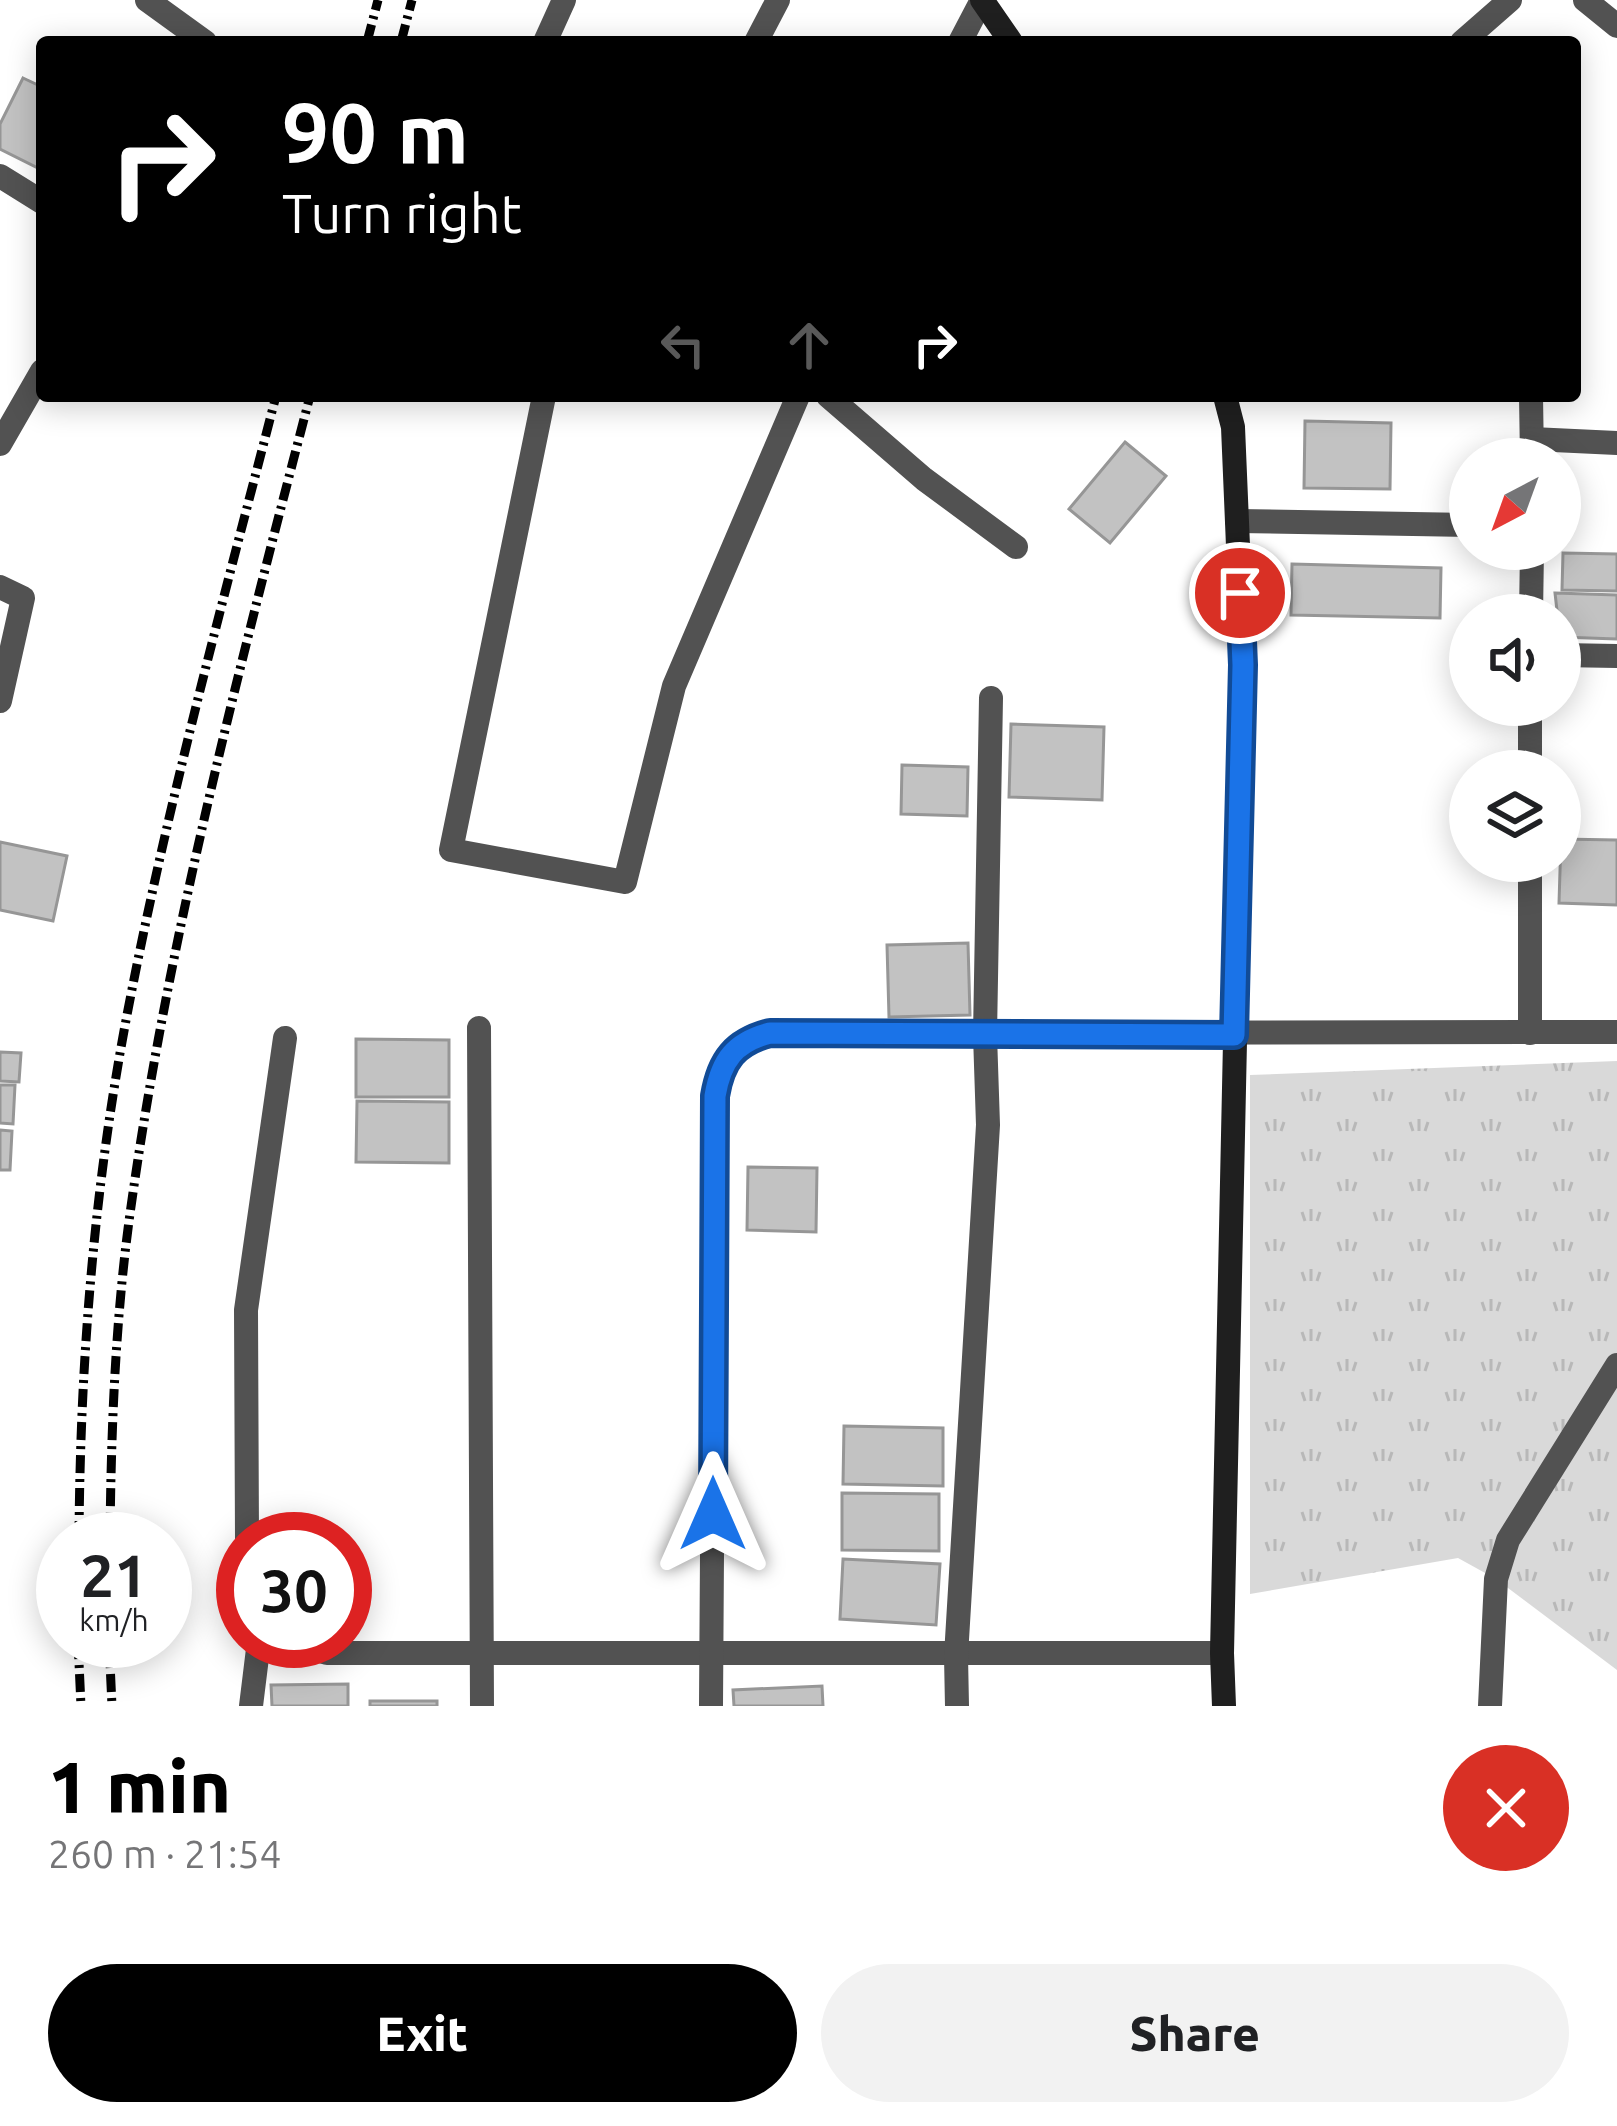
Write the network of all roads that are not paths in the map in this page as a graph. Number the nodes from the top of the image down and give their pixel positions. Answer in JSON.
{"nodes":[{"id":1,"x":146,"y":0,"type":"edge"},
{"id":2,"x":564,"y":0,"type":"edge"},
{"id":3,"x":778,"y":0,"type":"edge"},
{"id":4,"x":982,"y":0,"type":"edge"},
{"id":5,"x":1510,"y":0,"type":"edge"},
{"id":6,"x":1585,"y":0,"type":"edge"},
{"id":7,"x":1617,"y":26,"type":"edge"},
{"id":8,"x":197,"y":36,"type":"edge"},
{"id":9,"x":548,"y":36,"type":"edge"},
{"id":10,"x":758,"y":36,"type":"edge"},
{"id":11,"x":963,"y":36,"type":"edge"},
{"id":12,"x":1007,"y":36,"type":"edge"},
{"id":13,"x":1469,"y":36,"type":"edge"},
{"id":14,"x":0,"y":176,"type":"edge"},
{"id":15,"x":36,"y":198,"type":"edge"},
{"id":16,"x":36,"y":381,"type":"edge"},
{"id":17,"x":543,"y":402,"type":"edge"},
{"id":18,"x":835,"y":402,"type":"edge"},
{"id":19,"x":1227,"y":402,"type":"edge"},
{"id":20,"x":1531,"y":402,"type":"edge"},
{"id":21,"x":795,"y":404,"type":"edge"},
{"id":22,"x":1532,"y":438,"type":"edge"},
{"id":23,"x":1617,"y":442,"type":"edge"},
{"id":24,"x":0,"y":444,"type":"edge"},
{"id":25,"x":1581,"y":445,"type":"edge"},
{"id":26,"x":1237,"y":521,"type":"junction"},
{"id":27,"x":1449,"y":525,"type":"edge"},
{"id":28,"x":1016,"y":548,"type":"dead end"},
{"id":29,"x":0,"y":586,"type":"edge"},
{"id":30,"x":1581,"y":655,"type":"edge"},
{"id":31,"x":1617,"y":656,"type":"edge"},
{"id":32,"x":991,"y":698,"type":"dead end"},
{"id":33,"x":0,"y":701,"type":"edge"},
{"id":34,"x":1530,"y":882,"type":"edge"},
{"id":35,"x":479,"y":1028,"type":"dead end"},
{"id":36,"x":1617,"y":1032,"type":"edge"},
{"id":37,"x":1530,"y":1033,"type":"junction"},
{"id":38,"x":1234,"y":1035,"type":"junction"},
{"id":39,"x":985,"y":1036,"type":"junction"},
{"id":40,"x":285,"y":1038,"type":"dead end"},
{"id":41,"x":1617,"y":1365,"type":"edge"},
{"id":42,"x":247,"y":1512,"type":"edge"},
{"id":43,"x":482,"y":1651,"type":"junction"},
{"id":44,"x":372,"y":1652,"type":"edge"},
{"id":45,"x":712,"y":1653,"type":"junction"},
{"id":46,"x":1222,"y":1654,"type":"junction"},
{"id":47,"x":956,"y":1656,"type":"junction"},
{"id":48,"x":256,"y":1668,"type":"edge"},
{"id":49,"x":251,"y":1706,"type":"edge"},
{"id":50,"x":482,"y":1706,"type":"edge"},
{"id":51,"x":711,"y":1706,"type":"edge"},
{"id":52,"x":957,"y":1706,"type":"edge"},
{"id":53,"x":1224,"y":1706,"type":"edge"},
{"id":54,"x":1490,"y":1706,"type":"edge"}],
"edges":[{"from":1,"to":8,"type":"street"},
{"from":2,"to":9,"type":"street"},
{"from":3,"to":10,"type":"street"},
{"from":4,"to":11,"type":"street"},
{"from":4,"to":12,"type":"street"},
{"from":5,"to":13,"type":"street"},
{"from":6,"to":7,"type":"street"},
{"from":14,"to":15,"type":"street"},
{"from":16,"to":24,"type":"street"},
{"from":17,"to":21,"type":"street"},
{"from":18,"to":28,"type":"street"},
{"from":19,"to":26,"type":"street"},
{"from":20,"to":22,"type":"street"},
{"from":23,"to":25,"type":"street"},
{"from":26,"to":27,"type":"street"},
{"from":26,"to":38,"type":"street"},
{"from":29,"to":33,"type":"street"},
{"from":30,"to":31,"type":"street"},
{"from":32,"to":39,"type":"street"},
{"from":34,"to":37,"type":"street"},
{"from":35,"to":43,"type":"street"},
{"from":36,"to":37,"type":"street"},
{"from":37,"to":38,"type":"street"},
{"from":38,"to":39,"type":"street"},
{"from":38,"to":46,"type":"street"},
{"from":39,"to":45,"type":"street"},
{"from":39,"to":47,"type":"street"},
{"from":40,"to":42,"type":"street"},
{"from":41,"to":54,"type":"street"},
{"from":43,"to":44,"type":"street"},
{"from":43,"to":45,"type":"street"},
{"from":43,"to":50,"type":"street"},
{"from":45,"to":47,"type":"street"},
{"from":45,"to":51,"type":"street"},
{"from":46,"to":47,"type":"street"},
{"from":46,"to":53,"type":"street"},
{"from":47,"to":52,"type":"street"},
{"from":48,"to":49,"type":"street"}]}
